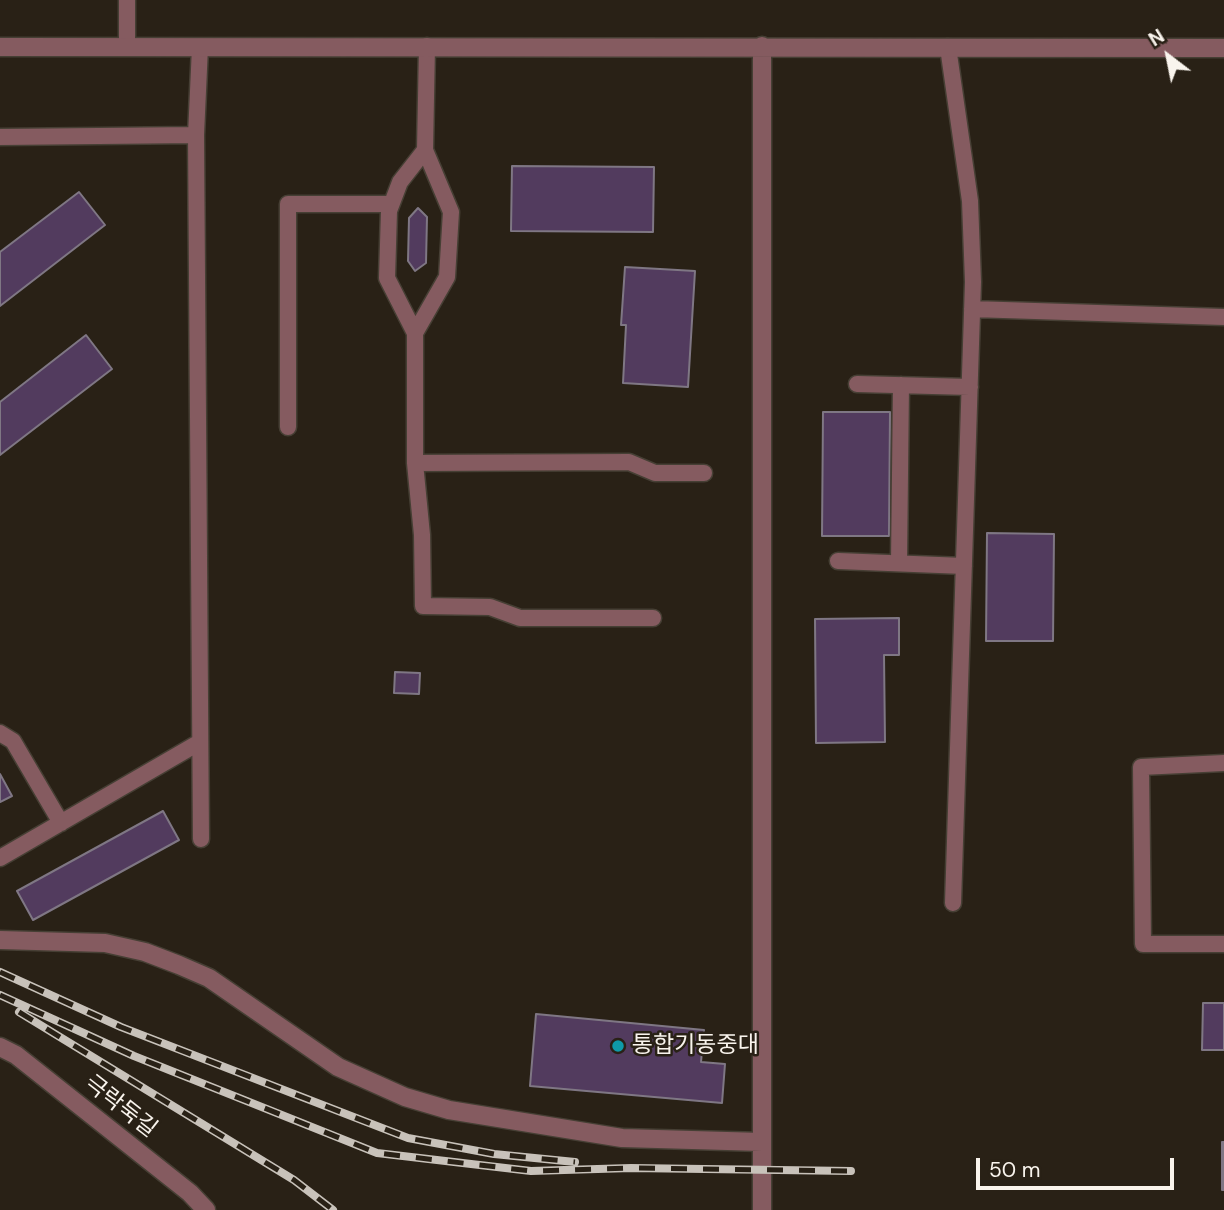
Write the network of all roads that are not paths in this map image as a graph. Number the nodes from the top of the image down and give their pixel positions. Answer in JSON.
{"nodes":[{"id":1,"x":127,"y":0,"type":"edge"},
{"id":2,"x":427,"y":46,"type":"junction"},
{"id":3,"x":762,"y":46,"type":"junction"},
{"id":4,"x":0,"y":47,"type":"edge"},
{"id":5,"x":127,"y":47,"type":"junction"},
{"id":6,"x":200,"y":47,"type":"junction"},
{"id":7,"x":948,"y":47,"type":"junction"},
{"id":8,"x":1224,"y":48,"type":"edge"},
{"id":9,"x":196,"y":135,"type":"junction"},
{"id":10,"x":0,"y":137,"type":"edge"},
{"id":11,"x":425,"y":150,"type":"junction"},
{"id":12,"x":391,"y":204,"type":"junction"},
{"id":13,"x":972,"y":309,"type":"junction"},
{"id":14,"x":1224,"y":317,"type":"edge"},
{"id":15,"x":415,"y":333,"type":"junction"},
{"id":16,"x":856,"y":384,"type":"dead end"},
{"id":17,"x":901,"y":385,"type":"junction"},
{"id":18,"x":970,"y":387,"type":"junction"},
{"id":19,"x":288,"y":427,"type":"dead end"},
{"id":20,"x":415,"y":463,"type":"junction"},
{"id":21,"x":704,"y":473,"type":"dead end"},
{"id":22,"x":838,"y":561,"type":"dead end"},
{"id":23,"x":899,"y":563,"type":"junction"},
{"id":24,"x":964,"y":566,"type":"junction"},
{"id":25,"x":653,"y":618,"type":"dead end"},
{"id":26,"x":0,"y":733,"type":"edge"},
{"id":27,"x":200,"y":742,"type":"junction"},
{"id":28,"x":1224,"y":763,"type":"edge"},
{"id":29,"x":61,"y":823,"type":"junction"},
{"id":30,"x":201,"y":839,"type":"dead end"},
{"id":31,"x":0,"y":858,"type":"edge"},
{"id":32,"x":953,"y":903,"type":"dead end"},
{"id":33,"x":0,"y":940,"type":"edge"},
{"id":34,"x":1224,"y":944,"type":"edge"},
{"id":35,"x":0,"y":1047,"type":"edge"},
{"id":36,"x":762,"y":1142,"type":"junction"},
{"id":37,"x":206,"y":1210,"type":"edge"},
{"id":38,"x":762,"y":1210,"type":"edge"}],
"edges":[{"from":1,"to":5,"type":"lane"},
{"from":2,"to":3,"type":"street"},
{"from":2,"to":6,"type":"street"},
{"from":2,"to":11,"type":"lane"},
{"from":3,"to":7,"type":"street"},
{"from":3,"to":36,"type":"street"},
{"from":4,"to":5,"type":"street"},
{"from":5,"to":6,"type":"street"},
{"from":6,"to":9,"type":"lane"},
{"from":7,"to":8,"type":"street"},
{"from":7,"to":13,"type":"lane"},
{"from":9,"to":10,"type":"lane"},
{"from":9,"to":27,"type":"lane"},
{"from":11,"to":12,"type":"lane"},
{"from":11,"to":15,"type":"lane"},
{"from":12,"to":15,"type":"lane"},
{"from":12,"to":19,"type":"lane"},
{"from":13,"to":14,"type":"lane"},
{"from":13,"to":18,"type":"lane"},
{"from":15,"to":20,"type":"lane"},
{"from":16,"to":17,"type":"lane"},
{"from":17,"to":18,"type":"lane"},
{"from":17,"to":23,"type":"lane"},
{"from":18,"to":24,"type":"lane"},
{"from":20,"to":21,"type":"lane"},
{"from":20,"to":25,"type":"lane"},
{"from":22,"to":23,"type":"lane"},
{"from":23,"to":24,"type":"lane"},
{"from":24,"to":32,"type":"lane"},
{"from":26,"to":29,"type":"lane"},
{"from":27,"to":29,"type":"lane"},
{"from":27,"to":30,"type":"lane"},
{"from":28,"to":34,"type":"lane"},
{"from":29,"to":31,"type":"lane"},
{"from":33,"to":36,"type":"street"},
{"from":35,"to":37,"type":"street","name":"극락둑길"},
{"from":36,"to":38,"type":"street"}]}
